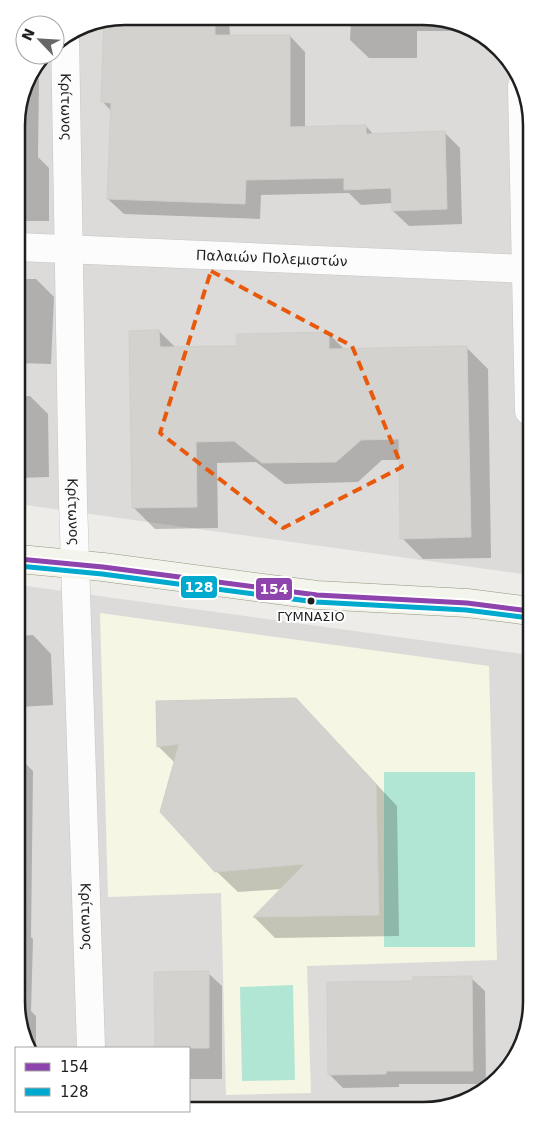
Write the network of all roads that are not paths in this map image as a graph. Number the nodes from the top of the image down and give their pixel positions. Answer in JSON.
{"nodes":[{"id":1,"x":65,"y":45,"type":"edge"},
{"id":2,"x":25,"y":247,"type":"edge"},
{"id":3,"x":70,"y":249,"type":"junction"},
{"id":4,"x":523,"y":269,"type":"edge"},
{"id":5,"x":25,"y":560,"type":"edge"},
{"id":6,"x":76,"y":564,"type":"junction"},
{"id":7,"x":523,"y":610,"type":"edge"},
{"id":8,"x":91,"y":1047,"type":"edge"}],
"edges":[{"from":1,"to":3,"type":"street","name":"Κρίτωνος"},
{"from":2,"to":3,"type":"street","name":"Παλαιών Πολεμιστών"},
{"from":3,"to":4,"type":"street","name":"Παλαιών Πολεμιστών"},
{"from":3,"to":6,"type":"street","name":"Κρίτωνος"},
{"from":5,"to":6,"type":"main road"},
{"from":6,"to":7,"type":"main road"},
{"from":6,"to":8,"type":"street","name":"Κρίτωνος"}]}
